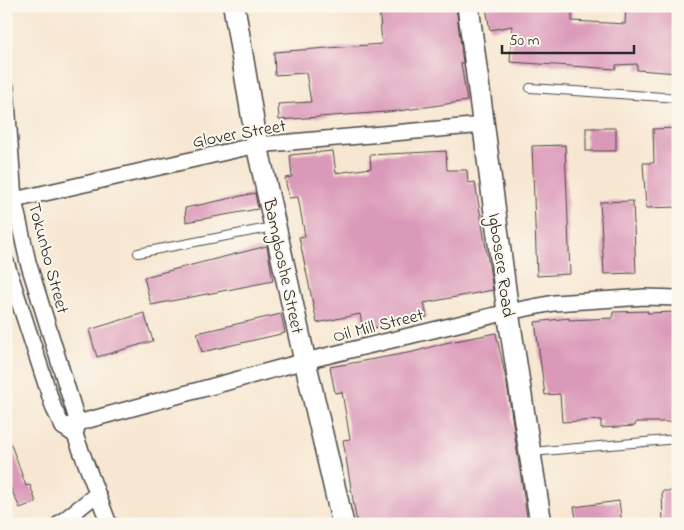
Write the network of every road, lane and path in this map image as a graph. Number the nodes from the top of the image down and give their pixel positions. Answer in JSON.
{"nodes":[{"id":1,"x":234,"y":6,"type":"edge"},
{"id":2,"x":468,"y":6,"type":"edge"},
{"id":3,"x":6,"y":87,"type":"edge"},
{"id":4,"x":530,"y":88,"type":"dead end"},
{"id":5,"x":678,"y":98,"type":"edge"},
{"id":6,"x":484,"y":125,"type":"junction"},
{"id":7,"x":257,"y":145,"type":"junction"},
{"id":8,"x":10,"y":202,"type":"edge"},
{"id":9,"x":275,"y":227,"type":"junction"},
{"id":10,"x":138,"y":253,"type":"dead end"},
{"id":11,"x":6,"y":262,"type":"edge"},
{"id":12,"x":678,"y":298,"type":"edge"},
{"id":13,"x":508,"y":312,"type":"junction"},
{"id":14,"x":305,"y":362,"type":"junction"},
{"id":15,"x":72,"y":428,"type":"junction"},
{"id":16,"x":678,"y":439,"type":"edge"},
{"id":17,"x":530,"y":452,"type":"junction"},
{"id":18,"x":96,"y":494,"type":"junction"},
{"id":19,"x":59,"y":524,"type":"edge"},
{"id":20,"x":109,"y":524,"type":"edge"},
{"id":21,"x":343,"y":524,"type":"edge"},
{"id":22,"x":541,"y":524,"type":"edge"}],
"edges":[{"from":1,"to":7,"type":"main road","name":"Bamgboshe Street"},
{"from":2,"to":6,"type":"main road","name":"Igbosere Road"},
{"from":3,"to":8,"type":"street","name":"Tokunbo Street"},
{"from":4,"to":5,"type":"lane"},
{"from":6,"to":7,"type":"street","name":"Glover Street"},
{"from":6,"to":13,"type":"main road","name":"Igbosere Road"},
{"from":7,"to":8,"type":"street","name":"Glover Street"},
{"from":7,"to":9,"type":"main road","name":"Bamgboshe Street"},
{"from":8,"to":15,"type":"street","name":"Tokunbo Street"},
{"from":9,"to":10,"type":"lane"},
{"from":9,"to":14,"type":"main road","name":"Bamgboshe Street"},
{"from":11,"to":15,"type":"street","name":"Tokunbo Street"},
{"from":12,"to":13,"type":"street","name":"Oil Mill Street"},
{"from":13,"to":14,"type":"street","name":"Oil Mill Street"},
{"from":13,"to":17,"type":"main road","name":"Igbosere Road"},
{"from":14,"to":15,"type":"street","name":"Oil Mill Street"},
{"from":14,"to":21,"type":"main road","name":"Bamgboshe Street"},
{"from":15,"to":18,"type":"street","name":"Tokunbo Street"},
{"from":16,"to":17,"type":"lane"},
{"from":17,"to":22,"type":"main road","name":"Igbosere Road"},
{"from":18,"to":19,"type":"street"},
{"from":18,"to":20,"type":"street","name":"Tokunbo Street"}]}
